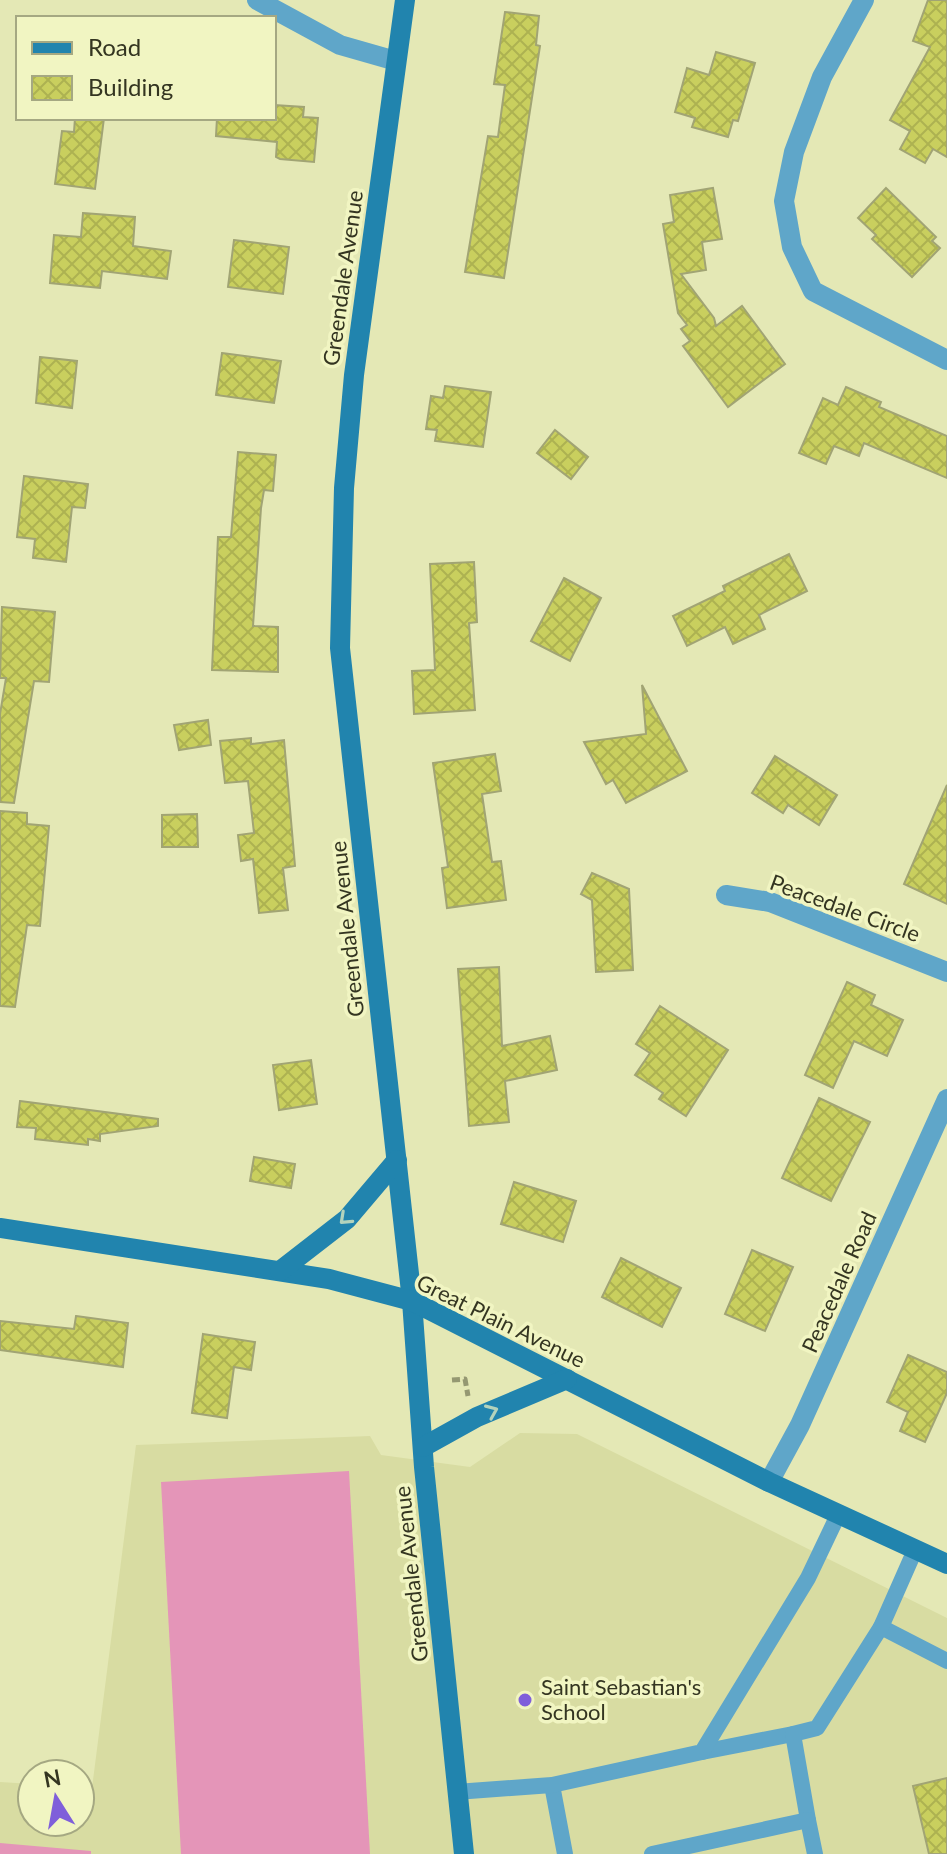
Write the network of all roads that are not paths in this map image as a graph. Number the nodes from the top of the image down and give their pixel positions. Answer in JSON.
{"nodes":[{"id":1,"x":257,"y":0,"type":"edge"},
{"id":2,"x":405,"y":0,"type":"edge"},
{"id":3,"x":864,"y":0,"type":"edge"},
{"id":4,"x":396,"y":61,"type":"junction"},
{"id":5,"x":947,"y":360,"type":"edge"},
{"id":6,"x":726,"y":895,"type":"dead end"},
{"id":7,"x":947,"y":972,"type":"edge"},
{"id":8,"x":947,"y":1099,"type":"edge"},
{"id":9,"x":397,"y":1160,"type":"junction"},
{"id":10,"x":0,"y":1228,"type":"edge"},
{"id":11,"x":280,"y":1271,"type":"junction"},
{"id":12,"x":412,"y":1301,"type":"junction"},
{"id":13,"x":567,"y":1379,"type":"junction"},
{"id":14,"x":423,"y":1447,"type":"junction"},
{"id":15,"x":769,"y":1482,"type":"junction"},
{"id":16,"x":838,"y":1515,"type":"junction"},
{"id":17,"x":915,"y":1550,"type":"junction"},
{"id":18,"x":947,"y":1564,"type":"edge"},
{"id":19,"x":881,"y":1627,"type":"junction"},
{"id":20,"x":947,"y":1661,"type":"edge"},
{"id":21,"x":793,"y":1734,"type":"junction"},
{"id":22,"x":702,"y":1752,"type":"junction"},
{"id":23,"x":552,"y":1785,"type":"junction"},
{"id":24,"x":456,"y":1792,"type":"junction"},
{"id":25,"x":808,"y":1820,"type":"junction"},
{"id":26,"x":464,"y":1854,"type":"edge"},
{"id":27,"x":565,"y":1854,"type":"edge"},
{"id":28,"x":652,"y":1854,"type":"edge"},
{"id":29,"x":815,"y":1854,"type":"edge"}],
"edges":[{"from":1,"to":4,"type":"street"},
{"from":2,"to":4,"type":"main road","name":"Greendale Avenue"},
{"from":3,"to":5,"type":"street"},
{"from":4,"to":9,"type":"main road","name":"Greendale Avenue"},
{"from":6,"to":7,"type":"street","name":"Peacedale Circle"},
{"from":8,"to":15,"type":"street","name":"Peacedale Road"},
{"from":9,"to":11,"type":"main road","one_way":true},
{"from":9,"to":12,"type":"main road","name":"Greendale Avenue"},
{"from":10,"to":11,"type":"main road","name":"Great Plain Avenue"},
{"from":11,"to":12,"type":"main road","name":"Great Plain Avenue"},
{"from":12,"to":13,"type":"main road","name":"Great Plain Avenue"},
{"from":12,"to":14,"type":"main road","name":"Greendale Avenue"},
{"from":14,"to":13,"type":"main road","one_way":true},
{"from":13,"to":15,"type":"main road","name":"Great Plain Avenue"},
{"from":14,"to":24,"type":"main road","name":"Greendale Avenue"},
{"from":15,"to":16,"type":"main road","name":"Great Plain Avenue"},
{"from":16,"to":17,"type":"main road","name":"Great Plain Avenue"},
{"from":16,"to":22,"type":"lane"},
{"from":17,"to":18,"type":"main road","name":"Great Plain Avenue"},
{"from":17,"to":19,"type":"lane"},
{"from":19,"to":20,"type":"lane"},
{"from":19,"to":21,"type":"lane"},
{"from":21,"to":22,"type":"lane"},
{"from":21,"to":25,"type":"lane"},
{"from":22,"to":23,"type":"lane"},
{"from":23,"to":24,"type":"lane"},
{"from":23,"to":27,"type":"lane"},
{"from":24,"to":26,"type":"main road","name":"Greendale Avenue"},
{"from":25,"to":28,"type":"lane"},
{"from":25,"to":29,"type":"lane"}]}
